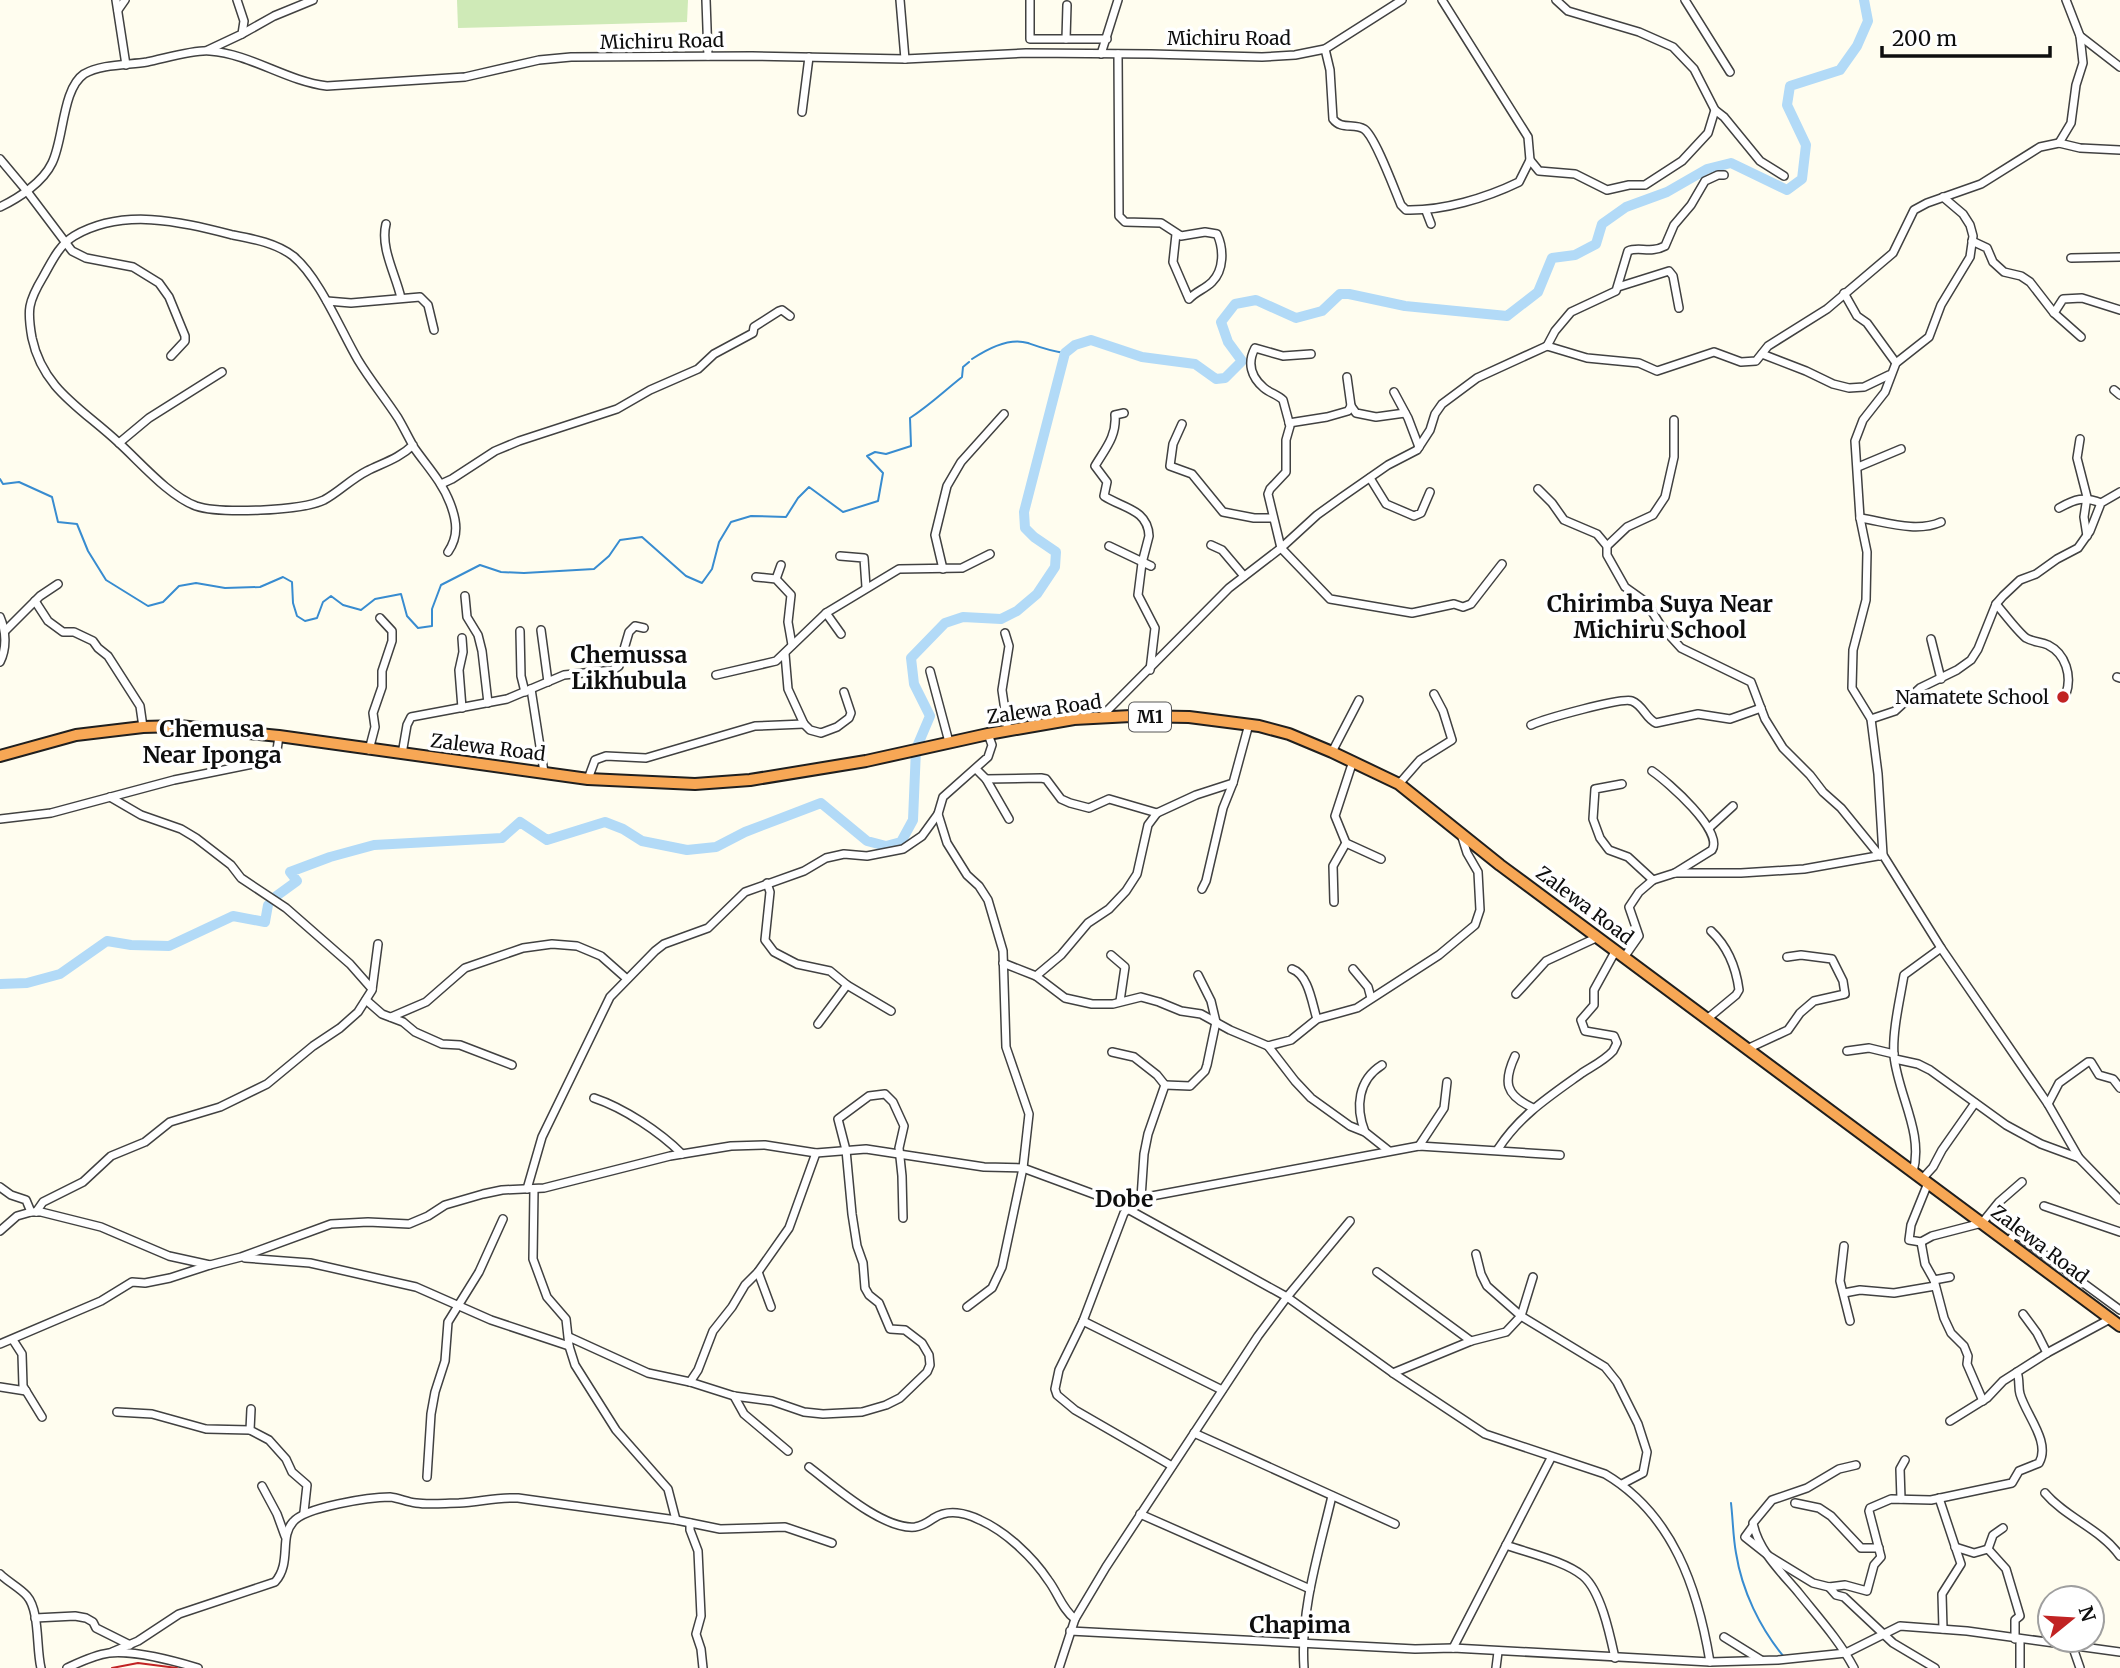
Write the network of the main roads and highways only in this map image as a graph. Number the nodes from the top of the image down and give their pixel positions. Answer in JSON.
{"nodes":[{"id":1,"x":0,"y":756,"type":"edge"},
{"id":2,"x":2115,"y":1323,"type":"edge"}],
"edges":[{"from":1,"to":2,"type":"highway","name":"Zalewa Road","number":"M1"}]}
